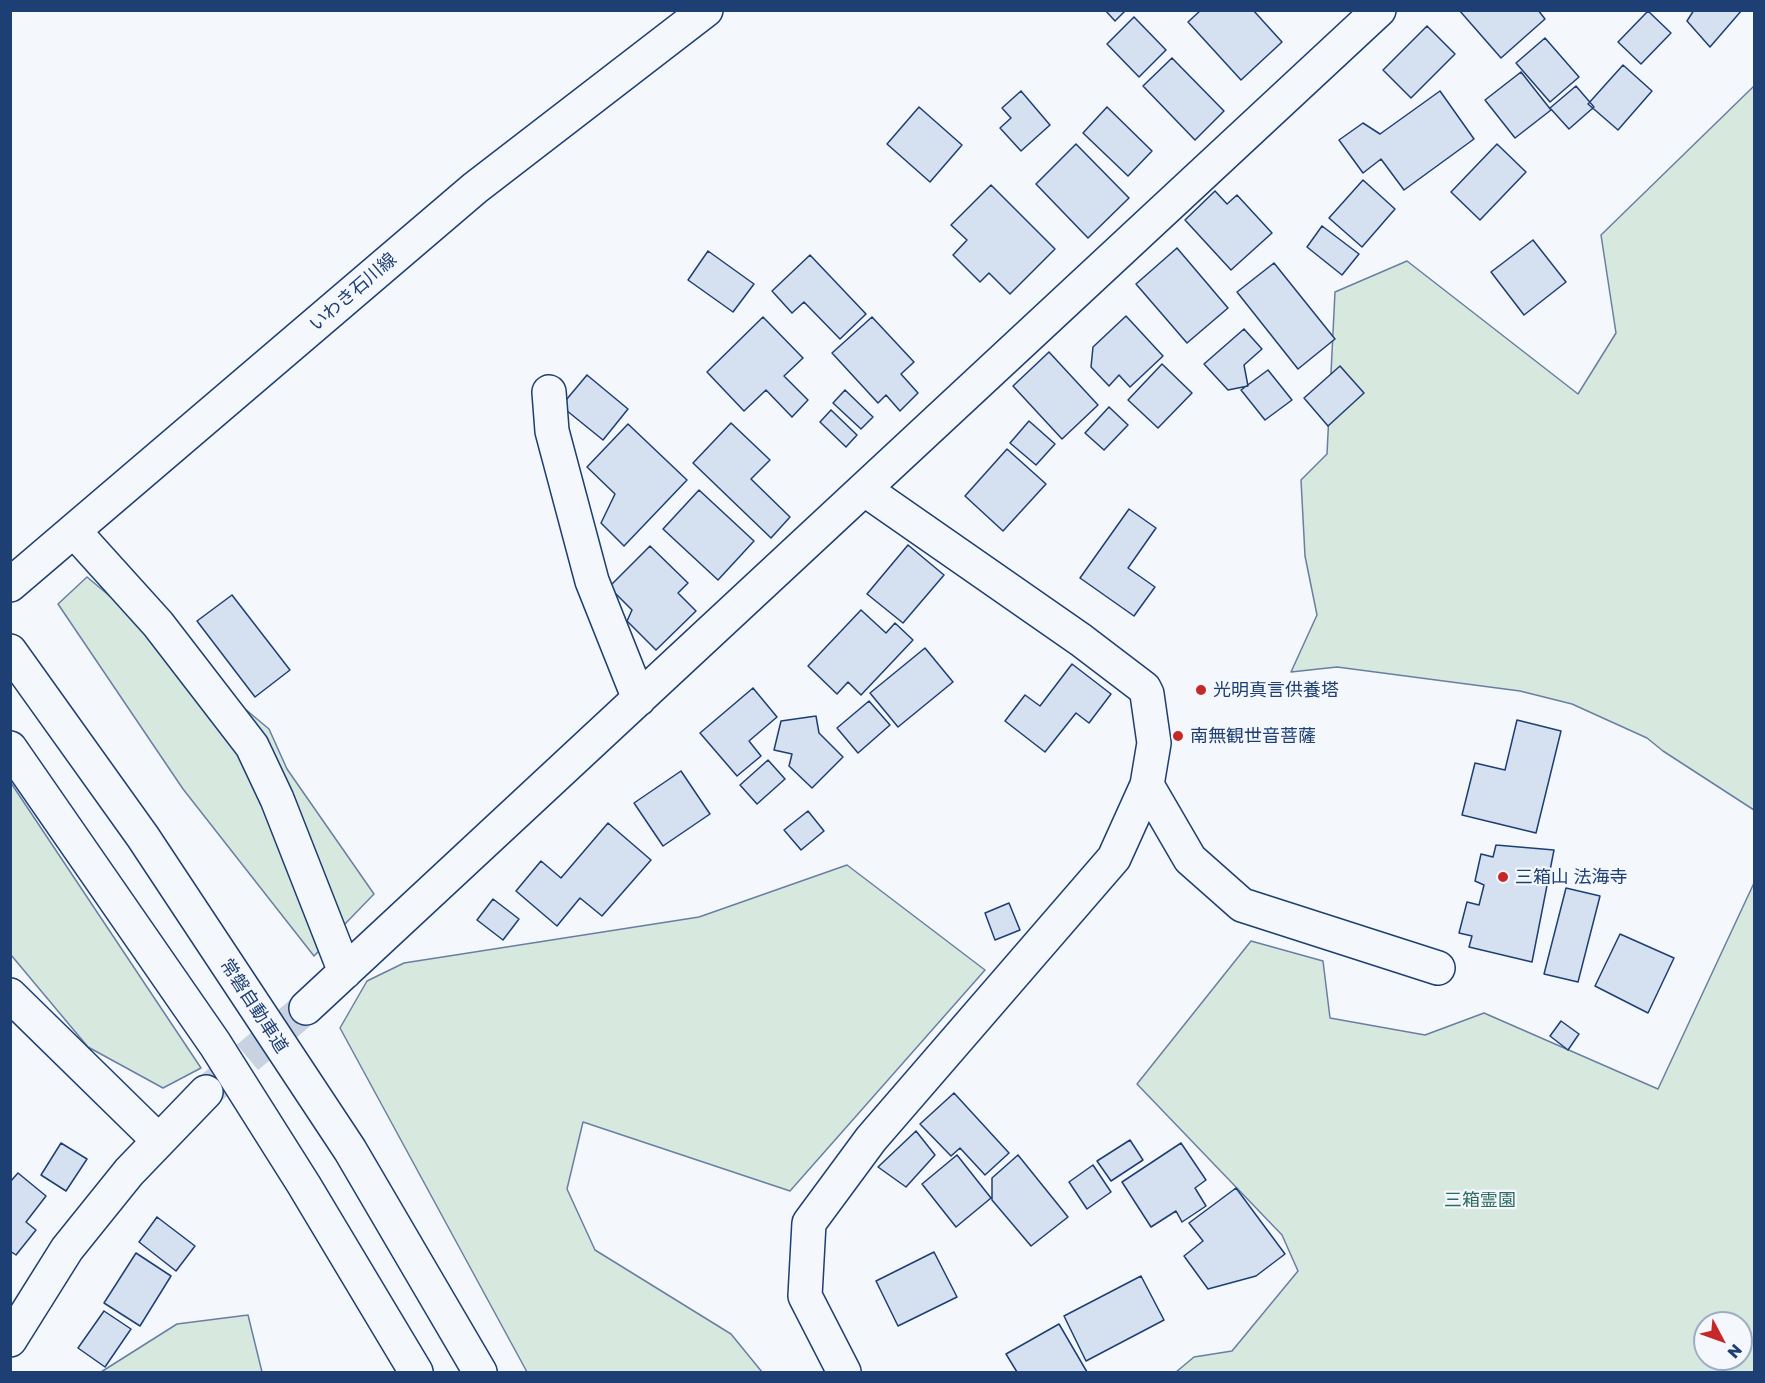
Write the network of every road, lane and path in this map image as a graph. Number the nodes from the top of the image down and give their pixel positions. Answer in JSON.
{"nodes":[{"id":1,"x":706,"y":10,"type":"edge"},
{"id":2,"x":1379,"y":10,"type":"edge"},
{"id":3,"x":549,"y":392,"type":"dead end"},
{"id":4,"x":864,"y":489,"type":"junction"},
{"id":5,"x":74,"y":531,"type":"junction"},
{"id":6,"x":10,"y":585,"type":"edge"},
{"id":7,"x":10,"y":651,"type":"edge"},
{"id":8,"x":639,"y":699,"type":"junction"},
{"id":9,"x":10,"y":748,"type":"edge"},
{"id":10,"x":1147,"y":785,"type":"junction"},
{"id":11,"x":1438,"y":968,"type":"dead end"},
{"id":12,"x":345,"y":972,"type":"junction"},
{"id":13,"x":10,"y":995,"type":"edge"},
{"id":14,"x":306,"y":1008,"type":"tunnel mouth"},
{"id":15,"x":207,"y":1092,"type":"tunnel mouth"},
{"id":16,"x":159,"y":1141,"type":"junction"},
{"id":17,"x":10,"y":1340,"type":"edge"},
{"id":18,"x":416,"y":1372,"type":"edge"},
{"id":19,"x":480,"y":1372,"type":"edge"},
{"id":20,"x":844,"y":1372,"type":"edge"}],
"edges":[{"from":1,"to":5,"type":"main road","name":"いわき石川線"},
{"from":2,"to":4,"type":"main road"},
{"from":3,"to":8,"type":"main road"},
{"from":4,"to":8,"type":"main road"},
{"from":4,"to":10,"type":"main road"},
{"from":5,"to":6,"type":"main road","name":"いわき石川線"},
{"from":5,"to":12,"type":"main road"},
{"from":7,"to":19,"type":"main road","name":"常磐自動車道"},
{"from":8,"to":12,"type":"main road"},
{"from":9,"to":18,"type":"main road"},
{"from":10,"to":11,"type":"main road"},
{"from":10,"to":20,"type":"main road"},
{"from":12,"to":14,"type":"main road"},
{"from":13,"to":16,"type":"main road"},
{"from":15,"to":16,"type":"main road"},
{"from":16,"to":17,"type":"main road"}]}
